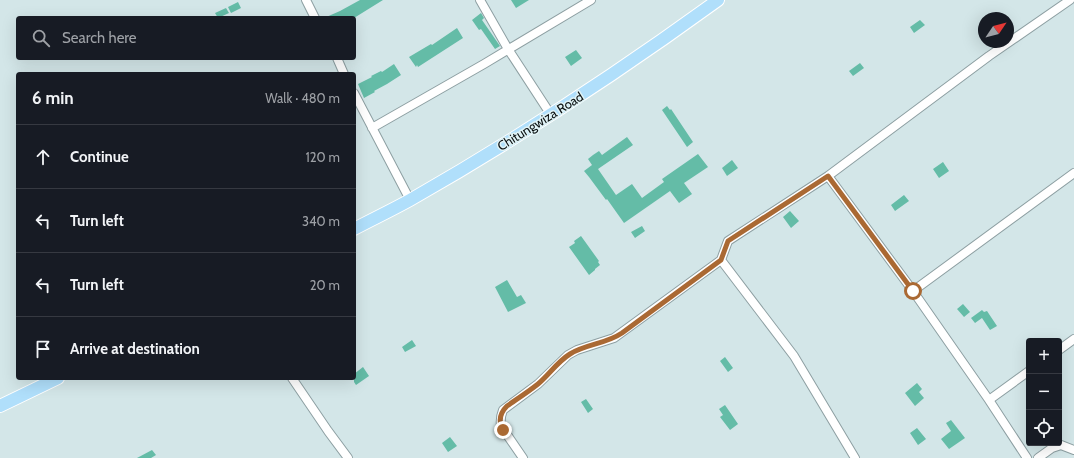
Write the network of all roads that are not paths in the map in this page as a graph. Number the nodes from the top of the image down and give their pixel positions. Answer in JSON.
{"nodes":[{"id":1,"x":306,"y":0,"type":"edge"},
{"id":2,"x":480,"y":0,"type":"edge"},
{"id":3,"x":591,"y":0,"type":"edge"},
{"id":4,"x":718,"y":0,"type":"edge"},
{"id":5,"x":1070,"y":0,"type":"edge"},
{"id":6,"x":314,"y":16,"type":"edge"},
{"id":7,"x":508,"y":50,"type":"junction"},
{"id":8,"x":338,"y":60,"type":"edge"},
{"id":9,"x":343,"y":72,"type":"edge"},
{"id":10,"x":356,"y":97,"type":"edge"},
{"id":11,"x":551,"y":115,"type":"junction"},
{"id":12,"x":372,"y":128,"type":"junction"},
{"id":13,"x":1074,"y":173,"type":"edge"},
{"id":14,"x":828,"y":176,"type":"junction"},
{"id":15,"x":410,"y":200,"type":"junction"},
{"id":16,"x":356,"y":228,"type":"edge"},
{"id":17,"x":721,"y":260,"type":"junction"},
{"id":18,"x":913,"y":291,"type":"junction"},
{"id":19,"x":1074,"y":339,"type":"edge"},
{"id":20,"x":1062,"y":348,"type":"edge"},
{"id":21,"x":1026,"y":373,"type":"edge"},
{"id":22,"x":54,"y":380,"type":"edge"},
{"id":23,"x":293,"y":380,"type":"edge"},
{"id":24,"x":989,"y":400,"type":"junction"},
{"id":25,"x":0,"y":406,"type":"edge"},
{"id":26,"x":1074,"y":450,"type":"edge"},
{"id":27,"x":348,"y":458,"type":"edge"},
{"id":28,"x":523,"y":458,"type":"edge"},
{"id":29,"x":855,"y":458,"type":"edge"},
{"id":30,"x":1027,"y":458,"type":"edge"},
{"id":31,"x":1038,"y":458,"type":"edge"}],
"edges":[{"from":1,"to":6,"type":"street"},
{"from":2,"to":7,"type":"street"},
{"from":3,"to":7,"type":"street"},
{"from":4,"to":11,"type":"main road","name":"Chitungwiza Road"},
{"from":5,"to":14,"type":"street"},
{"from":7,"to":11,"type":"street"},
{"from":7,"to":12,"type":"street"},
{"from":8,"to":9,"type":"street"},
{"from":10,"to":12,"type":"street"},
{"from":11,"to":15,"type":"main road","name":"Chitungwiza Road"},
{"from":12,"to":15,"type":"street"},
{"from":13,"to":18,"type":"street"},
{"from":14,"to":17,"type":"street"},
{"from":14,"to":18,"type":"street"},
{"from":15,"to":16,"type":"main road","name":"Chitungwiza Road"},
{"from":17,"to":28,"type":"street"},
{"from":17,"to":29,"type":"street"},
{"from":18,"to":24,"type":"street"},
{"from":19,"to":20,"type":"street"},
{"from":21,"to":24,"type":"street"},
{"from":22,"to":25,"type":"main road"},
{"from":23,"to":27,"type":"street"},
{"from":24,"to":30,"type":"street"},
{"from":26,"to":31,"type":"street"}]}
